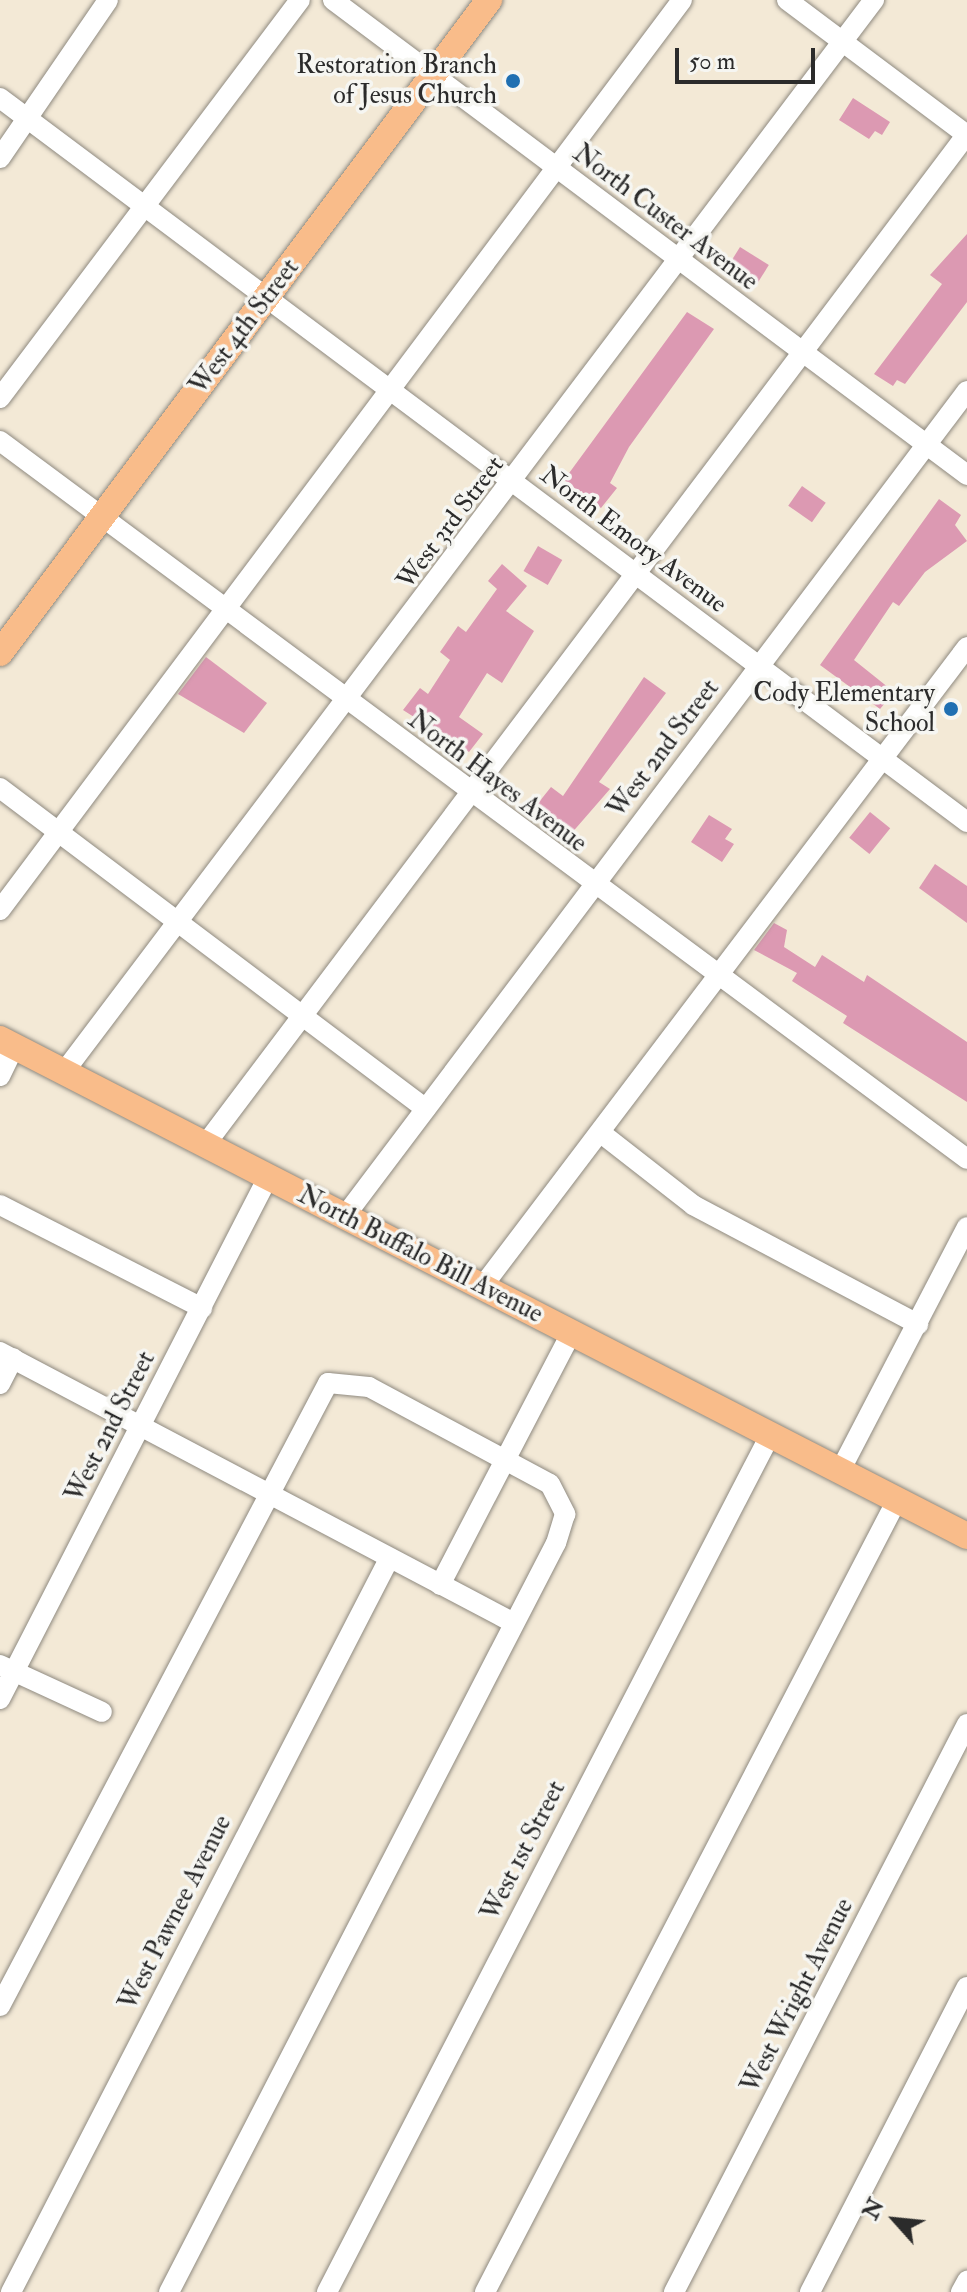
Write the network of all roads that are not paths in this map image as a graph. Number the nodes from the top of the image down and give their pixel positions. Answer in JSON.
{"nodes":[{"id":1,"x":108,"y":0,"type":"edge"},
{"id":2,"x":300,"y":0,"type":"edge"},
{"id":3,"x":333,"y":0,"type":"edge"},
{"id":4,"x":489,"y":0,"type":"edge"},
{"id":5,"x":682,"y":0,"type":"edge"},
{"id":6,"x":787,"y":0,"type":"edge"},
{"id":7,"x":874,"y":0,"type":"edge"},
{"id":8,"x":843,"y":42,"type":"junction"},
{"id":9,"x":433,"y":75,"type":"junction"},
{"id":10,"x":0,"y":98,"type":"edge"},
{"id":11,"x":26,"y":117,"type":"junction"},
{"id":12,"x":967,"y":134,"type":"edge"},
{"id":13,"x":0,"y":158,"type":"edge"},
{"id":14,"x":556,"y":168,"type":"junction"},
{"id":15,"x":145,"y":206,"type":"junction"},
{"id":16,"x":680,"y":261,"type":"junction"},
{"id":17,"x":266,"y":298,"type":"junction"},
{"id":18,"x":801,"y":353,"type":"junction"},
{"id":19,"x":389,"y":390,"type":"junction"},
{"id":20,"x":967,"y":391,"type":"edge"},
{"id":21,"x":0,"y":398,"type":"edge"},
{"id":22,"x":0,"y":441,"type":"edge"},
{"id":23,"x":926,"y":446,"type":"junction"},
{"id":24,"x":967,"y":475,"type":"edge"},
{"id":25,"x":514,"y":483,"type":"junction"},
{"id":26,"x":102,"y":518,"type":"junction"},
{"id":27,"x":635,"y":574,"type":"junction"},
{"id":28,"x":224,"y":609,"type":"junction"},
{"id":29,"x":967,"y":647,"type":"edge"},
{"id":30,"x":0,"y":653,"type":"edge"},
{"id":31,"x":759,"y":666,"type":"junction"},
{"id":32,"x":348,"y":703,"type":"junction"},
{"id":33,"x":882,"y":758,"type":"junction"},
{"id":34,"x":0,"y":788,"type":"edge"},
{"id":35,"x":469,"y":794,"type":"junction"},
{"id":36,"x":967,"y":822,"type":"edge"},
{"id":37,"x":57,"y":830,"type":"junction"},
{"id":38,"x":593,"y":887,"type":"junction"},
{"id":39,"x":0,"y":910,"type":"edge"},
{"id":40,"x":181,"y":924,"type":"junction"},
{"id":41,"x":714,"y":978,"type":"junction"},
{"id":42,"x":302,"y":1016,"type":"junction"},
{"id":43,"x":7,"y":1043,"type":"edge"},
{"id":44,"x":64,"y":1072,"type":"junction"},
{"id":45,"x":0,"y":1076,"type":"edge"},
{"id":46,"x":426,"y":1109,"type":"junction"},
{"id":47,"x":601,"y":1133,"type":"junction"},
{"id":48,"x":205,"y":1145,"type":"junction"},
{"id":49,"x":967,"y":1159,"type":"edge"},
{"id":50,"x":268,"y":1177,"type":"junction"},
{"id":51,"x":0,"y":1205,"type":"edge"},
{"id":52,"x":345,"y":1216,"type":"junction"},
{"id":53,"x":967,"y":1227,"type":"edge"},
{"id":54,"x":482,"y":1287,"type":"junction"},
{"id":55,"x":202,"y":1308,"type":"junction"},
{"id":56,"x":918,"y":1324,"type":"junction"},
{"id":57,"x":571,"y":1333,"type":"junction"},
{"id":58,"x":6,"y":1355,"type":"edge"},
{"id":59,"x":0,"y":1384,"type":"edge"},
{"id":60,"x":141,"y":1426,"type":"junction"},
{"id":61,"x":770,"y":1435,"type":"junction"},
{"id":62,"x":508,"y":1460,"type":"junction"},
{"id":63,"x":840,"y":1471,"type":"junction"},
{"id":64,"x":265,"y":1491,"type":"junction"},
{"id":65,"x":897,"y":1500,"type":"junction"},
{"id":66,"x":967,"y":1536,"type":"edge"},
{"id":67,"x":389,"y":1559,"type":"junction"},
{"id":68,"x":440,"y":1585,"type":"junction"},
{"id":69,"x":512,"y":1622,"type":"junction"},
{"id":70,"x":7,"y":1668,"type":"edge"},
{"id":71,"x":0,"y":1699,"type":"edge"},
{"id":72,"x":102,"y":1712,"type":"dead end"},
{"id":73,"x":967,"y":1724,"type":"edge"},
{"id":74,"x":967,"y":1987,"type":"edge"},
{"id":75,"x":0,"y":2006,"type":"edge"},
{"id":76,"x":967,"y":2281,"type":"edge"},
{"id":77,"x":11,"y":2292,"type":"edge"},
{"id":78,"x":169,"y":2292,"type":"edge"},
{"id":79,"x":327,"y":2292,"type":"edge"},
{"id":80,"x":485,"y":2292,"type":"edge"},
{"id":81,"x":674,"y":2292,"type":"edge"},
{"id":82,"x":810,"y":2292,"type":"edge"},
{"id":83,"x":961,"y":2292,"type":"edge"}],
"edges":[{"from":1,"to":11,"type":"street"},
{"from":2,"to":15,"type":"street"},
{"from":3,"to":9,"type":"street","name":"North Custer Avenue"},
{"from":4,"to":9,"type":"main road","name":"West 4th Street"},
{"from":5,"to":14,"type":"street"},
{"from":6,"to":8,"type":"street"},
{"from":7,"to":8,"type":"street","name":"West 3rd Street"},
{"from":8,"to":12,"type":"street"},
{"from":8,"to":16,"type":"street","name":"West 3rd Street"},
{"from":9,"to":14,"type":"street","name":"North Custer Avenue"},
{"from":9,"to":17,"type":"main road","name":"West 4th Street"},
{"from":10,"to":11,"type":"street","name":"North Emory Avenue"},
{"from":11,"to":13,"type":"street"},
{"from":11,"to":15,"type":"street","name":"North Emory Avenue"},
{"from":12,"to":18,"type":"street"},
{"from":14,"to":16,"type":"street","name":"North Custer Avenue"},
{"from":14,"to":19,"type":"street"},
{"from":15,"to":17,"type":"street","name":"North Emory Avenue"},
{"from":15,"to":21,"type":"street"},
{"from":16,"to":18,"type":"street","name":"North Custer Avenue"},
{"from":16,"to":25,"type":"street","name":"West 3rd Street"},
{"from":17,"to":19,"type":"street","name":"North Emory Avenue"},
{"from":17,"to":26,"type":"main road","name":"West 4th Street"},
{"from":18,"to":23,"type":"street","name":"North Custer Avenue"},
{"from":18,"to":27,"type":"street"},
{"from":19,"to":25,"type":"street","name":"North Emory Avenue"},
{"from":19,"to":28,"type":"street"},
{"from":20,"to":23,"type":"street","name":"West 2nd Street"},
{"from":22,"to":26,"type":"street","name":"North Hayes Avenue"},
{"from":23,"to":24,"type":"street","name":"North Custer Avenue"},
{"from":23,"to":31,"type":"street","name":"West 2nd Street"},
{"from":25,"to":27,"type":"street","name":"North Emory Avenue"},
{"from":25,"to":32,"type":"street","name":"West 3rd Street"},
{"from":26,"to":28,"type":"street","name":"North Hayes Avenue"},
{"from":26,"to":30,"type":"main road","name":"West 4th Street"},
{"from":27,"to":31,"type":"street","name":"North Emory Avenue"},
{"from":27,"to":35,"type":"street"},
{"from":28,"to":32,"type":"street","name":"North Hayes Avenue"},
{"from":28,"to":37,"type":"street"},
{"from":29,"to":33,"type":"street"},
{"from":31,"to":33,"type":"street","name":"North Emory Avenue"},
{"from":31,"to":38,"type":"street","name":"West 2nd Street"},
{"from":32,"to":35,"type":"street","name":"North Hayes Avenue"},
{"from":32,"to":40,"type":"street","name":"West 3rd Street"},
{"from":33,"to":36,"type":"street","name":"North Emory Avenue"},
{"from":33,"to":41,"type":"street"},
{"from":34,"to":37,"type":"street"},
{"from":35,"to":38,"type":"street","name":"North Hayes Avenue"},
{"from":35,"to":42,"type":"street"},
{"from":37,"to":39,"type":"street"},
{"from":37,"to":40,"type":"street"},
{"from":38,"to":41,"type":"street","name":"North Hayes Avenue"},
{"from":38,"to":46,"type":"street","name":"West 2nd Street"},
{"from":40,"to":42,"type":"street"},
{"from":40,"to":44,"type":"street","name":"West 3rd Street"},
{"from":41,"to":47,"type":"street"},
{"from":41,"to":49,"type":"street","name":"North Hayes Avenue"},
{"from":42,"to":46,"type":"street"},
{"from":42,"to":48,"type":"street"},
{"from":43,"to":44,"type":"main road","name":"North Buffalo Bill Avenue"},
{"from":43,"to":45,"type":"street"},
{"from":44,"to":48,"type":"main road","name":"North Buffalo Bill Avenue"},
{"from":46,"to":52,"type":"street","name":"West 2nd Street"},
{"from":47,"to":54,"type":"street"},
{"from":47,"to":56,"type":"street"},
{"from":48,"to":50,"type":"main road","name":"North Buffalo Bill Avenue"},
{"from":50,"to":52,"type":"main road","name":"North Buffalo Bill Avenue"},
{"from":50,"to":55,"type":"street","name":"West 2nd Street"},
{"from":51,"to":55,"type":"street"},
{"from":52,"to":54,"type":"main road","name":"North Buffalo Bill Avenue"},
{"from":53,"to":56,"type":"street"},
{"from":54,"to":57,"type":"main road","name":"North Buffalo Bill Avenue"},
{"from":55,"to":60,"type":"street","name":"West 2nd Street"},
{"from":56,"to":63,"type":"street"},
{"from":57,"to":61,"type":"main road","name":"North Buffalo Bill Avenue"},
{"from":57,"to":62,"type":"street"},
{"from":58,"to":59,"type":"street"},
{"from":58,"to":60,"type":"street"},
{"from":60,"to":64,"type":"street"},
{"from":60,"to":70,"type":"street","name":"West 2nd Street"},
{"from":61,"to":63,"type":"main road","name":"North Buffalo Bill Avenue"},
{"from":61,"to":79,"type":"street","name":"West 1st Street"},
{"from":62,"to":64,"type":"street"},
{"from":62,"to":68,"type":"street"},
{"from":62,"to":69,"type":"street"},
{"from":63,"to":65,"type":"main road","name":"North Buffalo Bill Avenue"},
{"from":64,"to":67,"type":"street"},
{"from":64,"to":75,"type":"street"},
{"from":65,"to":66,"type":"main road","name":"North Buffalo Bill Avenue"},
{"from":65,"to":80,"type":"street"},
{"from":67,"to":68,"type":"street"},
{"from":67,"to":77,"type":"street","name":"West Pawnee Avenue"},
{"from":68,"to":69,"type":"street"},
{"from":69,"to":78,"type":"street"},
{"from":70,"to":71,"type":"street","name":"West 2nd Street"},
{"from":70,"to":72,"type":"street"},
{"from":73,"to":81,"type":"street","name":"West Wright Avenue"},
{"from":74,"to":82,"type":"street"},
{"from":76,"to":83,"type":"street"}]}
